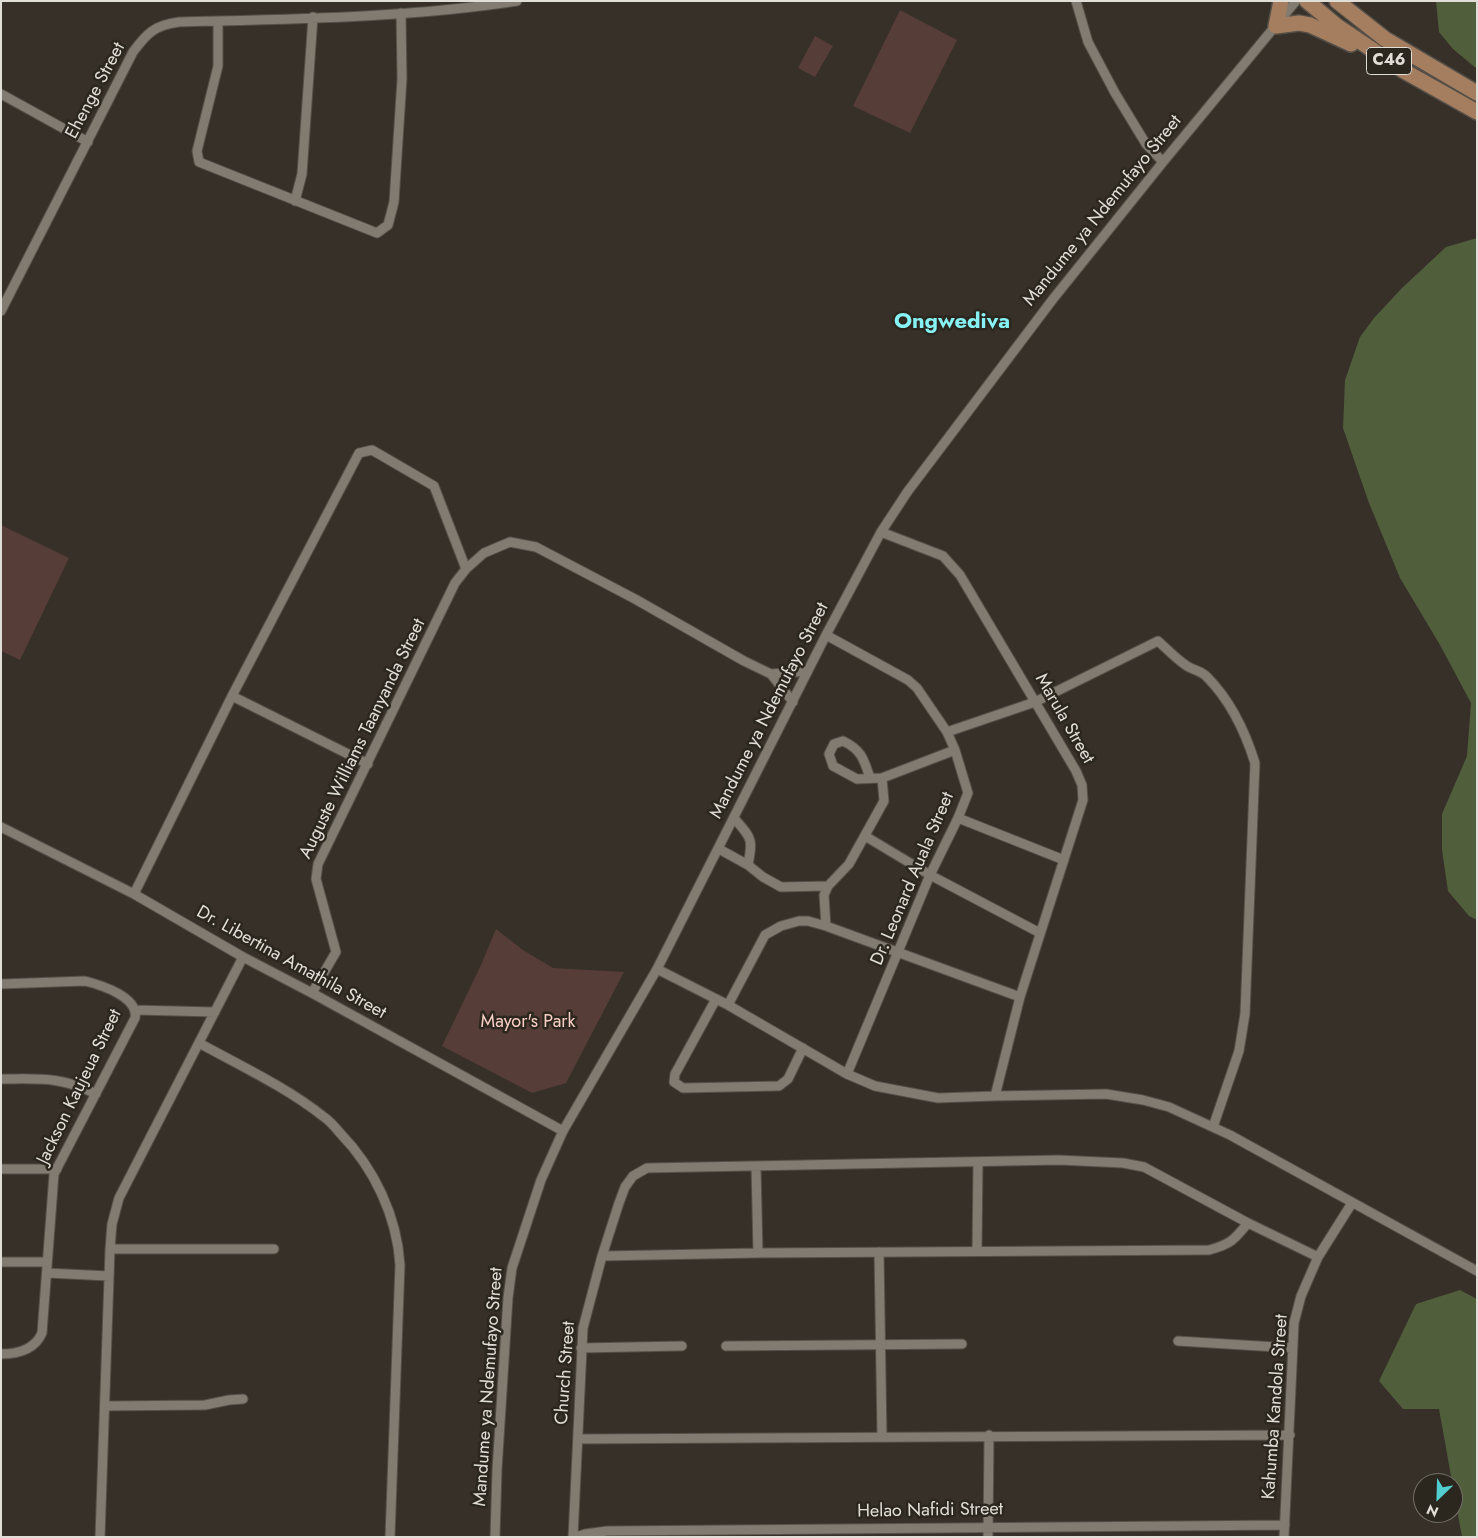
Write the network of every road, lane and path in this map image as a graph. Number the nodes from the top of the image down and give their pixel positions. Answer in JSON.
{"nodes":[{"id":1,"x":517,"y":1,"type":"edge"},
{"id":2,"x":1076,"y":1,"type":"edge"},
{"id":3,"x":1281,"y":1,"type":"edge"},
{"id":4,"x":1296,"y":1,"type":"edge"},
{"id":5,"x":1307,"y":1,"type":"edge"},
{"id":6,"x":1338,"y":1,"type":"edge"},
{"id":7,"x":401,"y":13,"type":"junction"},
{"id":8,"x":313,"y":17,"type":"junction"},
{"id":9,"x":218,"y":21,"type":"junction"},
{"id":10,"x":1276,"y":26,"type":"junction"},
{"id":11,"x":1404,"y":71,"type":"junction"},
{"id":12,"x":1477,"y":93,"type":"edge"},
{"id":13,"x":2,"y":97,"type":"edge"},
{"id":14,"x":1477,"y":112,"type":"edge"},
{"id":15,"x":88,"y":142,"type":"junction"},
{"id":16,"x":1163,"y":162,"type":"junction"},
{"id":17,"x":295,"y":201,"type":"junction"},
{"id":18,"x":1,"y":311,"type":"edge"},
{"id":19,"x":881,"y":532,"type":"junction"},
{"id":20,"x":466,"y":569,"type":"junction"},
{"id":21,"x":826,"y":636,"type":"junction"},
{"id":22,"x":808,"y":671,"type":"junction"},
{"id":23,"x":771,"y":674,"type":"junction"},
{"id":24,"x":232,"y":696,"type":"junction"},
{"id":25,"x":792,"y":702,"type":"junction"},
{"id":26,"x":1035,"y":702,"type":"junction"},
{"id":27,"x":947,"y":732,"type":"junction"},
{"id":28,"x":956,"y":750,"type":"junction"},
{"id":29,"x":368,"y":764,"type":"junction"},
{"id":30,"x":870,"y":778,"type":"junction"},
{"id":31,"x":882,"y":778,"type":"junction"},
{"id":32,"x":734,"y":818,"type":"junction"},
{"id":33,"x":958,"y":818,"type":"junction"},
{"id":34,"x":1,"y":827,"type":"edge"},
{"id":35,"x":865,"y":836,"type":"junction"},
{"id":36,"x":719,"y":849,"type":"junction"},
{"id":37,"x":1064,"y":860,"type":"junction"},
{"id":38,"x":748,"y":866,"type":"junction"},
{"id":39,"x":930,"y":874,"type":"junction"},
{"id":40,"x":828,"y":886,"type":"junction"},
{"id":41,"x":134,"y":894,"type":"junction"},
{"id":42,"x":826,"y":926,"type":"junction"},
{"id":43,"x":1040,"y":934,"type":"junction"},
{"id":44,"x":898,"y":954,"type":"junction"},
{"id":45,"x":243,"y":957,"type":"junction"},
{"id":46,"x":657,"y":969,"type":"junction"},
{"id":47,"x":1,"y":984,"type":"edge"},
{"id":48,"x":312,"y":993,"type":"junction"},
{"id":49,"x":1020,"y":997,"type":"junction"},
{"id":50,"x":716,"y":999,"type":"junction"},
{"id":51,"x":728,"y":1005,"type":"junction"},
{"id":52,"x":135,"y":1010,"type":"junction"},
{"id":53,"x":215,"y":1012,"type":"junction"},
{"id":54,"x":199,"y":1043,"type":"junction"},
{"id":55,"x":803,"y":1048,"type":"junction"},
{"id":56,"x":848,"y":1074,"type":"junction"},
{"id":57,"x":1,"y":1079,"type":"edge"},
{"id":58,"x":96,"y":1094,"type":"junction"},
{"id":59,"x":995,"y":1096,"type":"junction"},
{"id":60,"x":1213,"y":1127,"type":"junction"},
{"id":61,"x":563,"y":1131,"type":"junction"},
{"id":62,"x":978,"y":1163,"type":"junction"},
{"id":63,"x":756,"y":1166,"type":"junction"},
{"id":64,"x":1,"y":1169,"type":"edge"},
{"id":65,"x":57,"y":1170,"type":"junction"},
{"id":66,"x":1352,"y":1202,"type":"junction"},
{"id":67,"x":1248,"y":1222,"type":"junction"},
{"id":68,"x":110,"y":1249,"type":"junction"},
{"id":69,"x":274,"y":1249,"type":"dead end"},
{"id":70,"x":977,"y":1251,"type":"junction"},
{"id":71,"x":879,"y":1252,"type":"junction"},
{"id":72,"x":758,"y":1253,"type":"junction"},
{"id":73,"x":602,"y":1256,"type":"junction"},
{"id":74,"x":1318,"y":1257,"type":"junction"},
{"id":75,"x":1,"y":1262,"type":"edge"},
{"id":76,"x":47,"y":1262,"type":"junction"},
{"id":77,"x":1477,"y":1272,"type":"edge"},
{"id":78,"x":46,"y":1273,"type":"junction"},
{"id":79,"x":109,"y":1276,"type":"junction"},
{"id":80,"x":1178,"y":1340,"type":"dead end"},
{"id":81,"x":962,"y":1344,"type":"dead end"},
{"id":82,"x":881,"y":1345,"type":"junction"},
{"id":83,"x":682,"y":1346,"type":"dead end"},
{"id":84,"x":726,"y":1346,"type":"dead end"},
{"id":85,"x":581,"y":1348,"type":"junction"},
{"id":86,"x":1292,"y":1348,"type":"junction"},
{"id":87,"x":1,"y":1354,"type":"edge"},
{"id":88,"x":243,"y":1399,"type":"dead end"},
{"id":89,"x":105,"y":1406,"type":"junction"},
{"id":90,"x":989,"y":1435,"type":"junction"},
{"id":91,"x":1290,"y":1435,"type":"junction"},
{"id":92,"x":882,"y":1436,"type":"junction"},
{"id":93,"x":578,"y":1439,"type":"junction"},
{"id":94,"x":1285,"y":1525,"type":"junction"},
{"id":95,"x":869,"y":1532,"type":"edge"},
{"id":96,"x":988,"y":1532,"type":"edge"},
{"id":97,"x":704,"y":1533,"type":"edge"},
{"id":98,"x":100,"y":1537,"type":"edge"},
{"id":99,"x":390,"y":1537,"type":"edge"},
{"id":100,"x":495,"y":1537,"type":"edge"},
{"id":101,"x":575,"y":1537,"type":"edge"},
{"id":102,"x":1284,"y":1537,"type":"edge"}],
"edges":[{"from":1,"to":7,"type":"street","name":"Ehenge Street"},
{"from":2,"to":16,"type":"street"},
{"from":3,"to":10,"type":"main road"},
{"from":4,"to":10,"type":"street","name":"Mandume ya Ndemufayo Street"},
{"from":5,"to":11,"type":"main road","number":"C46"},
{"from":6,"to":12,"type":"main road","number":"C46"},
{"from":7,"to":8,"type":"street","name":"Ehenge Street"},
{"from":7,"to":17,"type":"street"},
{"from":8,"to":9,"type":"street","name":"Ehenge Street"},
{"from":8,"to":17,"type":"street"},
{"from":9,"to":15,"type":"street","name":"Ehenge Street"},
{"from":9,"to":17,"type":"street"},
{"from":10,"to":11,"type":"main road"},
{"from":10,"to":16,"type":"street","name":"Mandume ya Ndemufayo Street"},
{"from":11,"to":14,"type":"main road","number":"C46"},
{"from":13,"to":15,"type":"street"},
{"from":15,"to":18,"type":"street","name":"Ehenge Street"},
{"from":16,"to":19,"type":"street","name":"Mandume ya Ndemufayo Street"},
{"from":19,"to":21,"type":"street","name":"Mandume ya Ndemufayo Street"},
{"from":19,"to":26,"type":"street","name":"Marula Street"},
{"from":20,"to":23,"type":"street","name":"Auguste Williams Taanyanda Street"},
{"from":20,"to":24,"type":"street"},
{"from":20,"to":29,"type":"street","name":"Auguste Williams Taanyanda Street"},
{"from":21,"to":22,"type":"street","name":"Mandume ya Ndemufayo Street"},
{"from":21,"to":27,"type":"street","name":"Dr. Leonard Auala Street"},
{"from":22,"to":23,"type":"street"},
{"from":22,"to":25,"type":"street","name":"Mandume ya Ndemufayo Street"},
{"from":23,"to":25,"type":"street"},
{"from":24,"to":29,"type":"street"},
{"from":24,"to":41,"type":"street"},
{"from":25,"to":32,"type":"street","name":"Mandume ya Ndemufayo Street"},
{"from":26,"to":27,"type":"street"},
{"from":26,"to":37,"type":"street","name":"Marula Street"},
{"from":26,"to":60,"type":"street"},
{"from":27,"to":28,"type":"street","name":"Dr. Leonard Auala Street"},
{"from":28,"to":31,"type":"street"},
{"from":28,"to":33,"type":"street","name":"Dr. Leonard Auala Street"},
{"from":29,"to":48,"type":"street","name":"Auguste Williams Taanyanda Street"},
{"from":30,"to":30,"type":"street"},
{"from":30,"to":31,"type":"street"},
{"from":31,"to":35,"type":"street"},
{"from":32,"to":36,"type":"street","name":"Mandume ya Ndemufayo Street"},
{"from":32,"to":38,"type":"street"},
{"from":33,"to":37,"type":"street"},
{"from":33,"to":39,"type":"street","name":"Dr. Leonard Auala Street"},
{"from":34,"to":41,"type":"street","name":"Dr. Libertina Amathila Street"},
{"from":35,"to":39,"type":"street"},
{"from":35,"to":40,"type":"street"},
{"from":36,"to":38,"type":"street"},
{"from":36,"to":46,"type":"street","name":"Mandume ya Ndemufayo Street"},
{"from":37,"to":43,"type":"street","name":"Marula Street"},
{"from":38,"to":40,"type":"street"},
{"from":39,"to":43,"type":"street"},
{"from":39,"to":44,"type":"street","name":"Dr. Leonard Auala Street"},
{"from":40,"to":42,"type":"street"},
{"from":41,"to":45,"type":"street","name":"Dr. Libertina Amathila Street"},
{"from":42,"to":44,"type":"street"},
{"from":42,"to":51,"type":"street"},
{"from":43,"to":49,"type":"street","name":"Marula Street"},
{"from":44,"to":49,"type":"street"},
{"from":44,"to":56,"type":"street","name":"Dr. Leonard Auala Street"},
{"from":45,"to":48,"type":"street","name":"Dr. Libertina Amathila Street"},
{"from":45,"to":53,"type":"street"},
{"from":46,"to":50,"type":"street"},
{"from":46,"to":61,"type":"street","name":"Mandume ya Ndemufayo Street"},
{"from":47,"to":52,"type":"street","name":"Jackson Kaujeua Street"},
{"from":48,"to":61,"type":"street","name":"Dr. Libertina Amathila Street"},
{"from":49,"to":59,"type":"street","name":"Marula Street"},
{"from":50,"to":51,"type":"street"},
{"from":50,"to":55,"type":"street"},
{"from":51,"to":55,"type":"street"},
{"from":52,"to":53,"type":"street"},
{"from":52,"to":58,"type":"street","name":"Jackson Kaujeua Street"},
{"from":53,"to":54,"type":"street"},
{"from":54,"to":68,"type":"street"},
{"from":54,"to":99,"type":"street"},
{"from":55,"to":56,"type":"street"},
{"from":56,"to":59,"type":"street"},
{"from":57,"to":58,"type":"street"},
{"from":58,"to":65,"type":"street","name":"Jackson Kaujeua Street"},
{"from":59,"to":60,"type":"street"},
{"from":60,"to":66,"type":"street"},
{"from":61,"to":100,"type":"street","name":"Mandume ya Ndemufayo Street"},
{"from":62,"to":63,"type":"street"},
{"from":62,"to":67,"type":"street"},
{"from":62,"to":70,"type":"street"},
{"from":63,"to":72,"type":"street"},
{"from":63,"to":73,"type":"street","name":"Church Street"},
{"from":64,"to":65,"type":"street"},
{"from":65,"to":76,"type":"street","name":"Jackson Kaujeua Street"},
{"from":66,"to":74,"type":"street","name":"Kahumba Kandola Street"},
{"from":66,"to":77,"type":"street"},
{"from":67,"to":70,"type":"street"},
{"from":67,"to":74,"type":"street"},
{"from":68,"to":69,"type":"street"},
{"from":68,"to":79,"type":"street"},
{"from":70,"to":71,"type":"street"},
{"from":71,"to":72,"type":"street"},
{"from":71,"to":82,"type":"street"},
{"from":72,"to":73,"type":"street"},
{"from":73,"to":85,"type":"street","name":"Church Street"},
{"from":74,"to":86,"type":"street","name":"Kahumba Kandola Street"},
{"from":75,"to":76,"type":"street"},
{"from":76,"to":78,"type":"street","name":"Jackson Kaujeua Street"},
{"from":78,"to":79,"type":"street"},
{"from":78,"to":87,"type":"street","name":"Jackson Kaujeua Street"},
{"from":79,"to":89,"type":"street"},
{"from":80,"to":86,"type":"street"},
{"from":81,"to":82,"type":"street"},
{"from":82,"to":84,"type":"street"},
{"from":82,"to":92,"type":"street"},
{"from":83,"to":85,"type":"street"},
{"from":85,"to":93,"type":"street","name":"Church Street"},
{"from":86,"to":91,"type":"street","name":"Kahumba Kandola Street"},
{"from":88,"to":89,"type":"street"},
{"from":89,"to":98,"type":"street"},
{"from":90,"to":91,"type":"street"},
{"from":90,"to":92,"type":"street"},
{"from":90,"to":96,"type":"street"},
{"from":91,"to":94,"type":"street","name":"Kahumba Kandola Street"},
{"from":92,"to":93,"type":"street"},
{"from":93,"to":101,"type":"street","name":"Church Street"},
{"from":94,"to":96,"type":"street","name":"Helao Nafidi Street"},
{"from":94,"to":102,"type":"street","name":"Kahumba Kandola Street"},
{"from":95,"to":96,"type":"street","name":"Helao Nafidi Street"},
{"from":95,"to":97,"type":"street","name":"Helao Nafidi Street"},
{"from":97,"to":101,"type":"street","name":"Helao Nafidi Street"}]}
